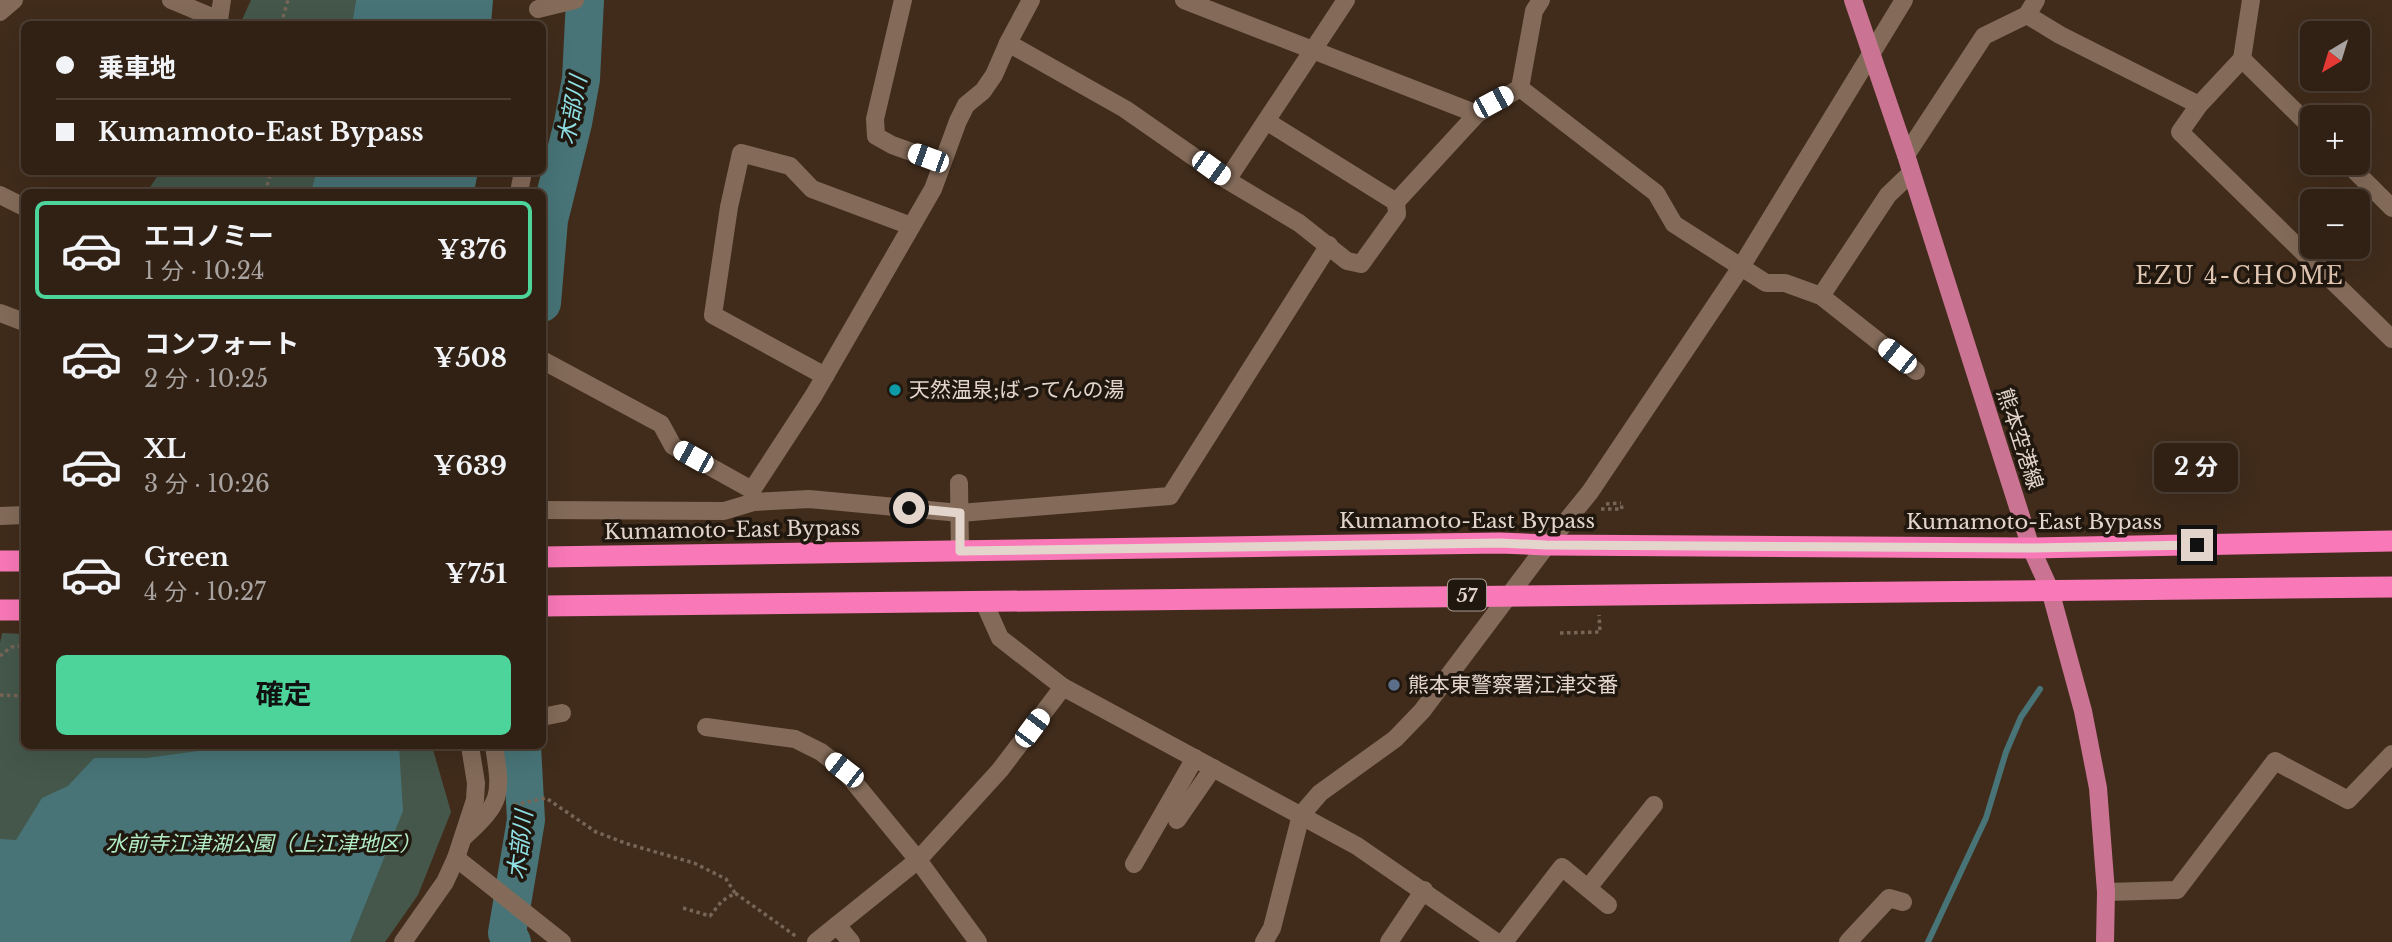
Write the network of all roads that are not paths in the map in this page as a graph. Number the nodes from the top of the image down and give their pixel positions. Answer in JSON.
{"nodes":[{"id":1,"x":15,"y":0,"type":"edge"},
{"id":2,"x":171,"y":0,"type":"edge"},
{"id":3,"x":222,"y":0,"type":"edge"},
{"id":4,"x":575,"y":0,"type":"edge"},
{"id":5,"x":903,"y":0,"type":"edge"},
{"id":6,"x":1031,"y":0,"type":"edge"},
{"id":7,"x":1184,"y":0,"type":"edge"},
{"id":8,"x":1346,"y":0,"type":"edge"},
{"id":9,"x":1541,"y":0,"type":"edge"},
{"id":10,"x":1853,"y":0,"type":"edge"},
{"id":11,"x":1904,"y":0,"type":"edge"},
{"id":12,"x":2251,"y":0,"type":"edge"},
{"id":13,"x":2031,"y":8,"type":"edge"},
{"id":14,"x":538,"y":11,"type":"edge"},
{"id":15,"x":0,"y":12,"type":"edge"},
{"id":16,"x":1008,"y":43,"type":"junction"},
{"id":17,"x":1312,"y":51,"type":"junction"},
{"id":18,"x":1871,"y":56,"type":"junction"},
{"id":19,"x":2242,"y":59,"type":"junction"},
{"id":20,"x":1520,"y":88,"type":"junction"},
{"id":21,"x":2199,"y":105,"type":"junction"},
{"id":22,"x":1477,"y":114,"type":"junction"},
{"id":23,"x":2300,"y":116,"type":"edge"},
{"id":24,"x":1266,"y":121,"type":"junction"},
{"id":25,"x":1906,"y":155,"type":"junction"},
{"id":26,"x":942,"y":163,"type":"junction"},
{"id":27,"x":1911,"y":173,"type":"junction"},
{"id":28,"x":2359,"y":175,"type":"edge"},
{"id":29,"x":1227,"y":180,"type":"junction"},
{"id":30,"x":0,"y":195,"type":"edge"},
{"id":31,"x":1396,"y":202,"type":"junction"},
{"id":32,"x":21,"y":205,"type":"edge"},
{"id":33,"x":2392,"y":208,"type":"edge"},
{"id":34,"x":911,"y":226,"type":"junction"},
{"id":35,"x":1329,"y":245,"type":"junction"},
{"id":36,"x":1741,"y":267,"type":"junction"},
{"id":37,"x":1821,"y":296,"type":"junction"},
{"id":38,"x":0,"y":313,"type":"edge"},
{"id":39,"x":21,"y":320,"type":"edge"},
{"id":40,"x":2392,"y":339,"type":"edge"},
{"id":41,"x":546,"y":362,"type":"edge"},
{"id":42,"x":1916,"y":371,"type":"dead end"},
{"id":43,"x":825,"y":376,"type":"junction"},
{"id":44,"x":959,"y":483,"type":"dead end"},
{"id":45,"x":753,"y":496,"type":"junction"},
{"id":46,"x":546,"y":510,"type":"edge"},
{"id":47,"x":960,"y":513,"type":"junction"},
{"id":48,"x":21,"y":515,"type":"edge"},
{"id":49,"x":0,"y":516,"type":"edge"},
{"id":50,"x":2392,"y":541,"type":"edge"},
{"id":51,"x":1546,"y":545,"type":"junction"},
{"id":52,"x":2031,"y":548,"type":"junction"},
{"id":53,"x":960,"y":551,"type":"junction"},
{"id":54,"x":546,"y":557,"type":"edge"},
{"id":55,"x":0,"y":561,"type":"edge"},
{"id":56,"x":21,"y":561,"type":"edge"},
{"id":57,"x":2392,"y":587,"type":"edge"},
{"id":58,"x":2050,"y":590,"type":"junction"},
{"id":59,"x":1510,"y":595,"type":"junction"},
{"id":60,"x":983,"y":600,"type":"junction"},
{"id":61,"x":546,"y":606,"type":"edge"},
{"id":62,"x":0,"y":610,"type":"edge"},
{"id":63,"x":21,"y":610,"type":"edge"},
{"id":64,"x":1063,"y":687,"type":"junction"},
{"id":65,"x":562,"y":713,"type":"dead end"},
{"id":66,"x":546,"y":716,"type":"edge"},
{"id":67,"x":706,"y":727,"type":"dead end"},
{"id":68,"x":470,"y":749,"type":"edge"},
{"id":69,"x":494,"y":749,"type":"edge"},
{"id":70,"x":2392,"y":754,"type":"edge"},
{"id":71,"x":1195,"y":758,"type":"junction"},
{"id":72,"x":1213,"y":768,"type":"junction"},
{"id":73,"x":1654,"y":805,"type":"dead end"},
{"id":74,"x":1301,"y":815,"type":"junction"},
{"id":75,"x":1178,"y":820,"type":"dead end"},
{"id":76,"x":462,"y":839,"type":"junction"},
{"id":77,"x":456,"y":858,"type":"junction"},
{"id":78,"x":918,"y":860,"type":"junction"},
{"id":79,"x":1134,"y":864,"type":"dead end"},
{"id":80,"x":1588,"y":888,"type":"junction"},
{"id":81,"x":1424,"y":890,"type":"junction"},
{"id":82,"x":2106,"y":892,"type":"junction"},
{"id":83,"x":1903,"y":902,"type":"dead end"},
{"id":84,"x":1608,"y":905,"type":"dead end"},
{"id":85,"x":837,"y":925,"type":"junction"},
{"id":86,"x":403,"y":942,"type":"edge"},
{"id":87,"x":562,"y":942,"type":"edge"},
{"id":88,"x":816,"y":942,"type":"edge"},
{"id":89,"x":851,"y":942,"type":"edge"},
{"id":90,"x":978,"y":942,"type":"edge"},
{"id":91,"x":1264,"y":942,"type":"edge"},
{"id":92,"x":1389,"y":942,"type":"edge"},
{"id":93,"x":1496,"y":942,"type":"edge"},
{"id":94,"x":1504,"y":942,"type":"edge"},
{"id":95,"x":1848,"y":942,"type":"edge"},
{"id":96,"x":2105,"y":942,"type":"edge"}],
"edges":[{"from":1,"to":15,"type":"street"},
{"from":2,"to":3,"type":"street"},
{"from":4,"to":14,"type":"street"},
{"from":5,"to":26,"type":"street"},
{"from":6,"to":16,"type":"street"},
{"from":7,"to":17,"type":"street"},
{"from":8,"to":17,"type":"street"},
{"from":9,"to":20,"type":"street"},
{"from":10,"to":18,"type":"main road","name":"熊本空港線"},
{"from":11,"to":18,"type":"street"},
{"from":12,"to":19,"type":"street"},
{"from":13,"to":21,"type":"street"},
{"from":13,"to":25,"type":"street"},
{"from":16,"to":26,"type":"street"},
{"from":16,"to":29,"type":"street"},
{"from":17,"to":22,"type":"street"},
{"from":17,"to":24,"type":"street"},
{"from":18,"to":25,"type":"main road","name":"熊本空港線"},
{"from":18,"to":36,"type":"street"},
{"from":19,"to":21,"type":"street"},
{"from":19,"to":23,"type":"street"},
{"from":20,"to":22,"type":"street"},
{"from":20,"to":36,"type":"street"},
{"from":21,"to":40,"type":"street"},
{"from":22,"to":31,"type":"street"},
{"from":24,"to":29,"type":"street"},
{"from":24,"to":31,"type":"street"},
{"from":25,"to":27,"type":"main road","name":"熊本空港線"},
{"from":26,"to":34,"type":"street"},
{"from":27,"to":37,"type":"street"},
{"from":27,"to":52,"type":"main road","name":"熊本空港線"},
{"from":28,"to":33,"type":"street"},
{"from":29,"to":35,"type":"street"},
{"from":30,"to":32,"type":"street"},
{"from":31,"to":35,"type":"street"},
{"from":34,"to":43,"type":"street"},
{"from":34,"to":43,"type":"street"},
{"from":35,"to":47,"type":"street"},
{"from":36,"to":37,"type":"street"},
{"from":36,"to":51,"type":"street"},
{"from":37,"to":42,"type":"street"},
{"from":38,"to":39,"type":"street"},
{"from":41,"to":45,"type":"street"},
{"from":43,"to":45,"type":"street"},
{"from":44,"to":47,"type":"street"},
{"from":45,"to":46,"type":"street"},
{"from":45,"to":47,"type":"street"},
{"from":47,"to":53,"type":"street"},
{"from":48,"to":49,"type":"street"},
{"from":50,"to":52,"type":"highway","name":"Kumamoto-East Bypass"},
{"from":51,"to":52,"type":"highway","name":"Kumamoto-East Bypass"},
{"from":51,"to":53,"type":"highway","name":"Kumamoto-East Bypass"},
{"from":51,"to":59,"type":"street"},
{"from":52,"to":58,"type":"main road","name":"熊本空港線"},
{"from":53,"to":54,"type":"highway","name":"Kumamoto-East Bypass"},
{"from":55,"to":56,"type":"highway"},
{"from":57,"to":58,"type":"highway","number":"57"},
{"from":58,"to":59,"type":"highway","number":"57"},
{"from":58,"to":82,"type":"main road","name":"熊本空港線"},
{"from":59,"to":60,"type":"highway","number":"57"},
{"from":59,"to":74,"type":"street"},
{"from":60,"to":61,"type":"highway","number":"57"},
{"from":60,"to":64,"type":"street"},
{"from":62,"to":63,"type":"highway"},
{"from":64,"to":71,"type":"street"},
{"from":64,"to":78,"type":"street"},
{"from":65,"to":66,"type":"street"},
{"from":67,"to":78,"type":"street"},
{"from":68,"to":76,"type":"street"},
{"from":69,"to":76,"type":"street"},
{"from":70,"to":82,"type":"street"},
{"from":71,"to":72,"type":"street"},
{"from":71,"to":79,"type":"street"},
{"from":72,"to":74,"type":"street"},
{"from":72,"to":75,"type":"street"},
{"from":73,"to":80,"type":"street"},
{"from":74,"to":81,"type":"street"},
{"from":74,"to":91,"type":"street"},
{"from":76,"to":77,"type":"street"},
{"from":77,"to":86,"type":"street"},
{"from":77,"to":87,"type":"street"},
{"from":78,"to":85,"type":"street"},
{"from":78,"to":90,"type":"street"},
{"from":80,"to":84,"type":"street"},
{"from":80,"to":94,"type":"street"},
{"from":81,"to":92,"type":"street"},
{"from":81,"to":93,"type":"street"},
{"from":82,"to":96,"type":"main road","name":"熊本空港線"},
{"from":83,"to":95,"type":"street"},
{"from":85,"to":88,"type":"street"},
{"from":85,"to":89,"type":"street"}]}
